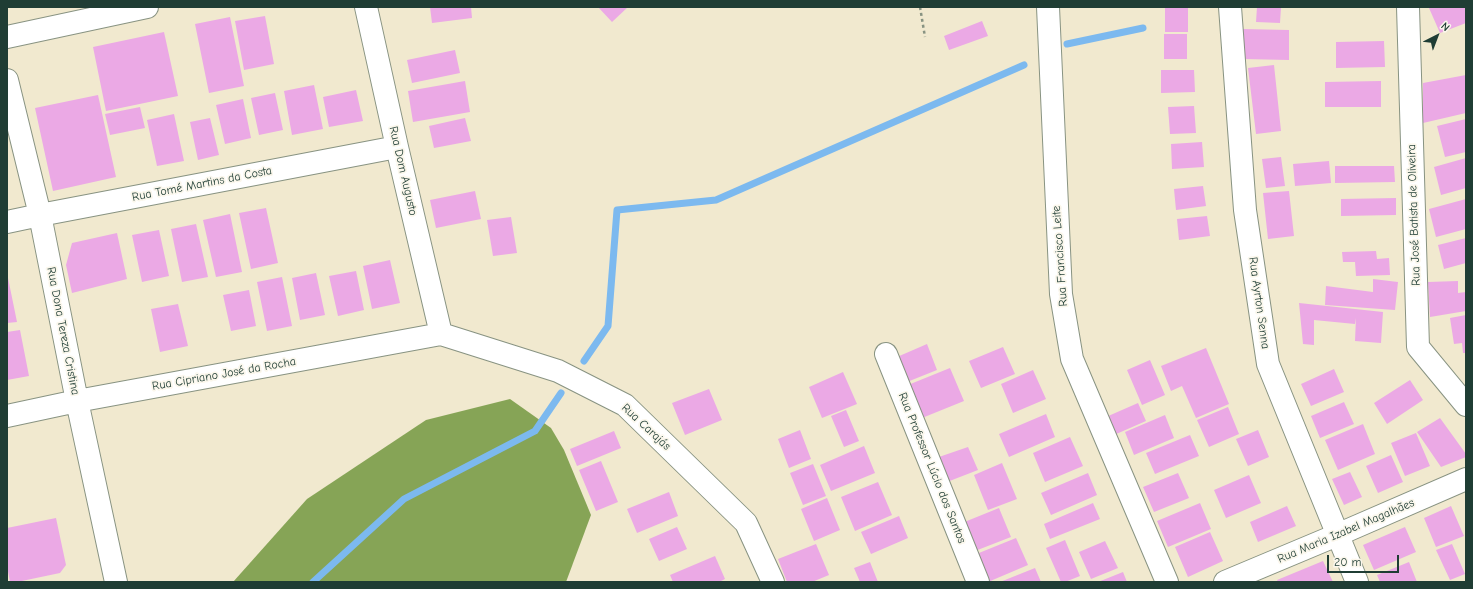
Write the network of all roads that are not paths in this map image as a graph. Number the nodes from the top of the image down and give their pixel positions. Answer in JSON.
{"nodes":[{"id":1,"x":147,"y":7,"type":"edge"},
{"id":2,"x":366,"y":7,"type":"edge"},
{"id":3,"x":1048,"y":7,"type":"edge"},
{"id":4,"x":1230,"y":7,"type":"edge"},
{"id":5,"x":1408,"y":7,"type":"edge"},
{"id":6,"x":7,"y":37,"type":"edge"},
{"id":7,"x":7,"y":80,"type":"edge"},
{"id":8,"x":397,"y":147,"type":"junction"},
{"id":9,"x":40,"y":215,"type":"junction"},
{"id":10,"x":7,"y":222,"type":"edge"},
{"id":11,"x":441,"y":334,"type":"junction"},
{"id":12,"x":886,"y":354,"type":"dead end"},
{"id":13,"x":77,"y":401,"type":"junction"},
{"id":14,"x":1466,"y":405,"type":"edge"},
{"id":15,"x":7,"y":416,"type":"edge"},
{"id":16,"x":1466,"y":479,"type":"edge"},
{"id":17,"x":1337,"y":535,"type":"junction"},
{"id":18,"x":114,"y":582,"type":"edge"},
{"id":19,"x":773,"y":582,"type":"edge"},
{"id":20,"x":978,"y":582,"type":"edge"},
{"id":21,"x":1167,"y":582,"type":"edge"},
{"id":22,"x":1225,"y":582,"type":"edge"},
{"id":23,"x":1357,"y":582,"type":"edge"}],
"edges":[{"from":1,"to":6,"type":"street"},
{"from":2,"to":8,"type":"street","name":"Rua Dom Augusto"},
{"from":3,"to":21,"type":"street","name":"Rua Francisco Leite"},
{"from":4,"to":17,"type":"street","name":"Rua Ayrton Senna"},
{"from":5,"to":14,"type":"street","name":"Rua José Batista de Oliveira"},
{"from":7,"to":9,"type":"street","name":"Rua Dona Tereza Cristina"},
{"from":8,"to":9,"type":"street","name":"Rua Tomé Martins da Costa"},
{"from":8,"to":11,"type":"street","name":"Rua Dom Augusto"},
{"from":9,"to":10,"type":"street","name":"Rua Tomé Martins da Costa"},
{"from":9,"to":13,"type":"street","name":"Rua Dona Tereza Cristina"},
{"from":11,"to":13,"type":"street","name":"Rua Cipriano José da Rocha"},
{"from":11,"to":19,"type":"street","name":"Rua Carajás"},
{"from":12,"to":20,"type":"street","name":"Rua Professor Lúcio dos Santos"},
{"from":13,"to":15,"type":"street","name":"Rua Cipriano José da Rocha"},
{"from":13,"to":18,"type":"street","name":"Rua Dona Tereza Cristina"},
{"from":16,"to":17,"type":"street","name":"Rua Maria Izabel Magalhães"},
{"from":17,"to":22,"type":"street","name":"Rua Maria Izabel Magalhães"},
{"from":17,"to":23,"type":"street","name":"Rua Ayrton Senna"}]}
